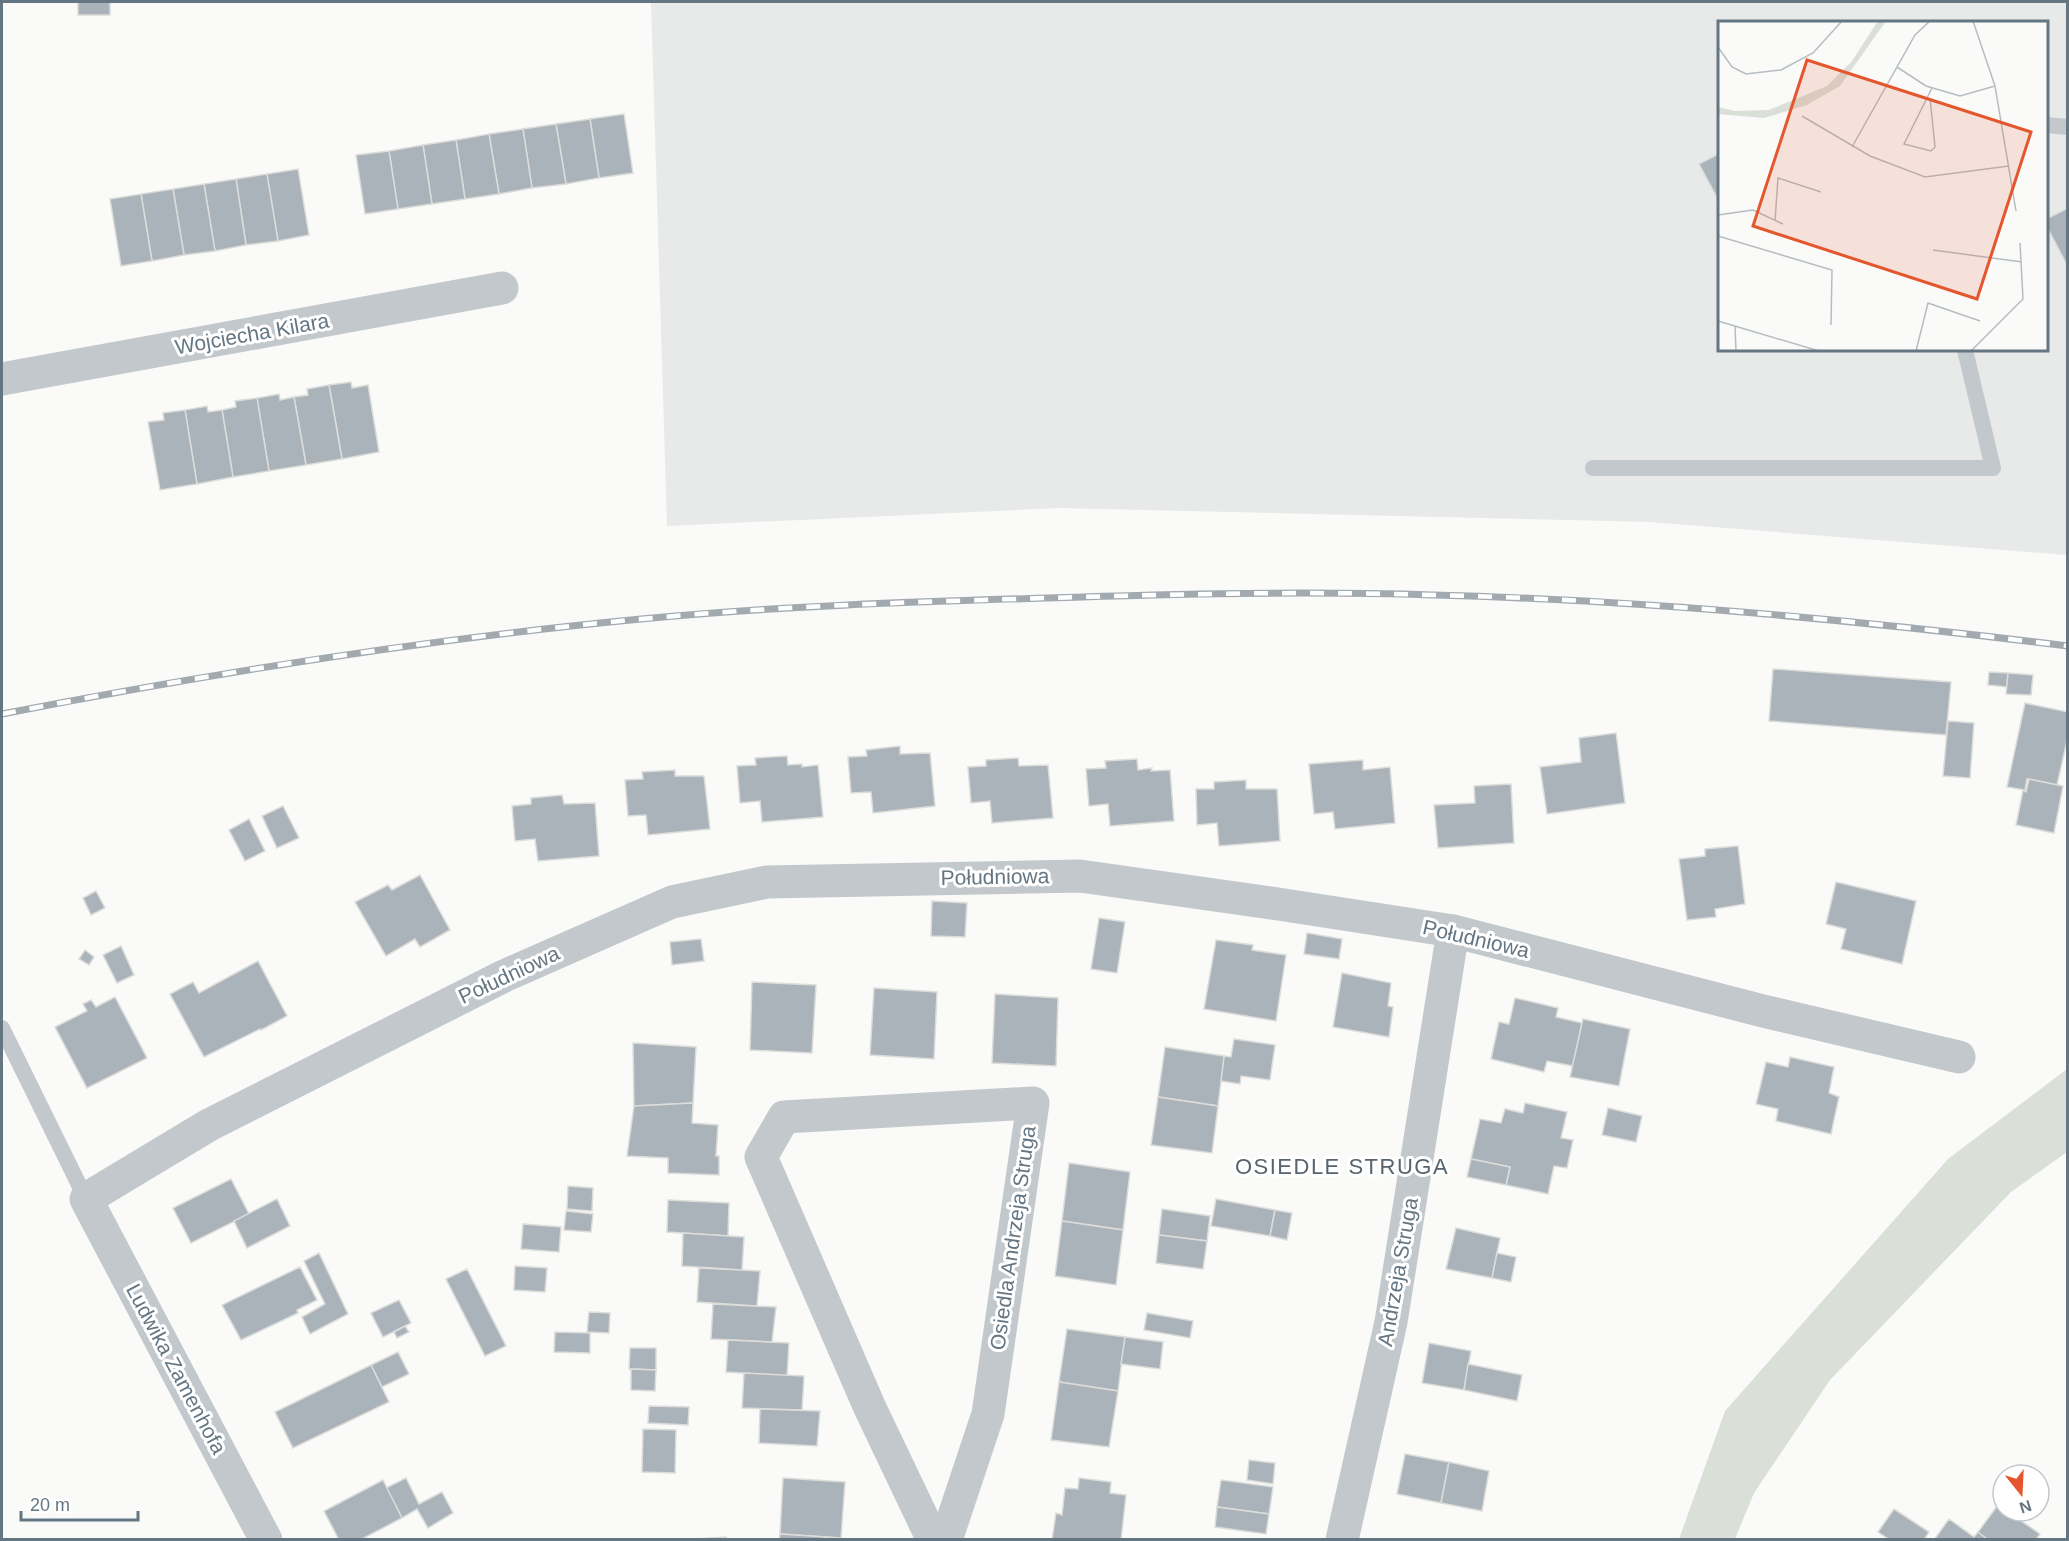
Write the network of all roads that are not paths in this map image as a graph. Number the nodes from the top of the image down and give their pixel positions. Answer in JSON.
{"nodes":[{"id":1,"x":2048,"y":125,"type":"edge"},
{"id":2,"x":2067,"y":127,"type":"edge"},
{"id":3,"x":502,"y":288,"type":"dead end"},
{"id":4,"x":1965,"y":351,"type":"edge"},
{"id":5,"x":2,"y":380,"type":"edge"},
{"id":6,"x":1593,"y":468,"type":"dead end"},
{"id":7,"x":1453,"y":931,"type":"junction"},
{"id":8,"x":2,"y":1028,"type":"edge"},
{"id":9,"x":1959,"y":1057,"type":"dead end"},
{"id":10,"x":86,"y":1199,"type":"junction"},
{"id":11,"x":266,"y":1539,"type":"edge"},
{"id":12,"x":933,"y":1539,"type":"edge"},
{"id":13,"x":946,"y":1539,"type":"edge"},
{"id":14,"x":1342,"y":1539,"type":"edge"}],
"edges":[{"from":1,"to":2,"type":"lane"},
{"from":3,"to":5,"type":"street","name":"Wojciecha Kilara"},
{"from":4,"to":6,"type":"lane"},
{"from":7,"to":9,"type":"street","name":"Południowa"},
{"from":7,"to":10,"type":"street","name":"Południowa"},
{"from":7,"to":14,"type":"street","name":"Andrzeja Struga"},
{"from":8,"to":10,"type":"lane"},
{"from":10,"to":11,"type":"street","name":"Ludwika Zamenhofa"},
{"from":12,"to":13,"type":"street","name":"Osiedla Andrzeja Struga"}]}
